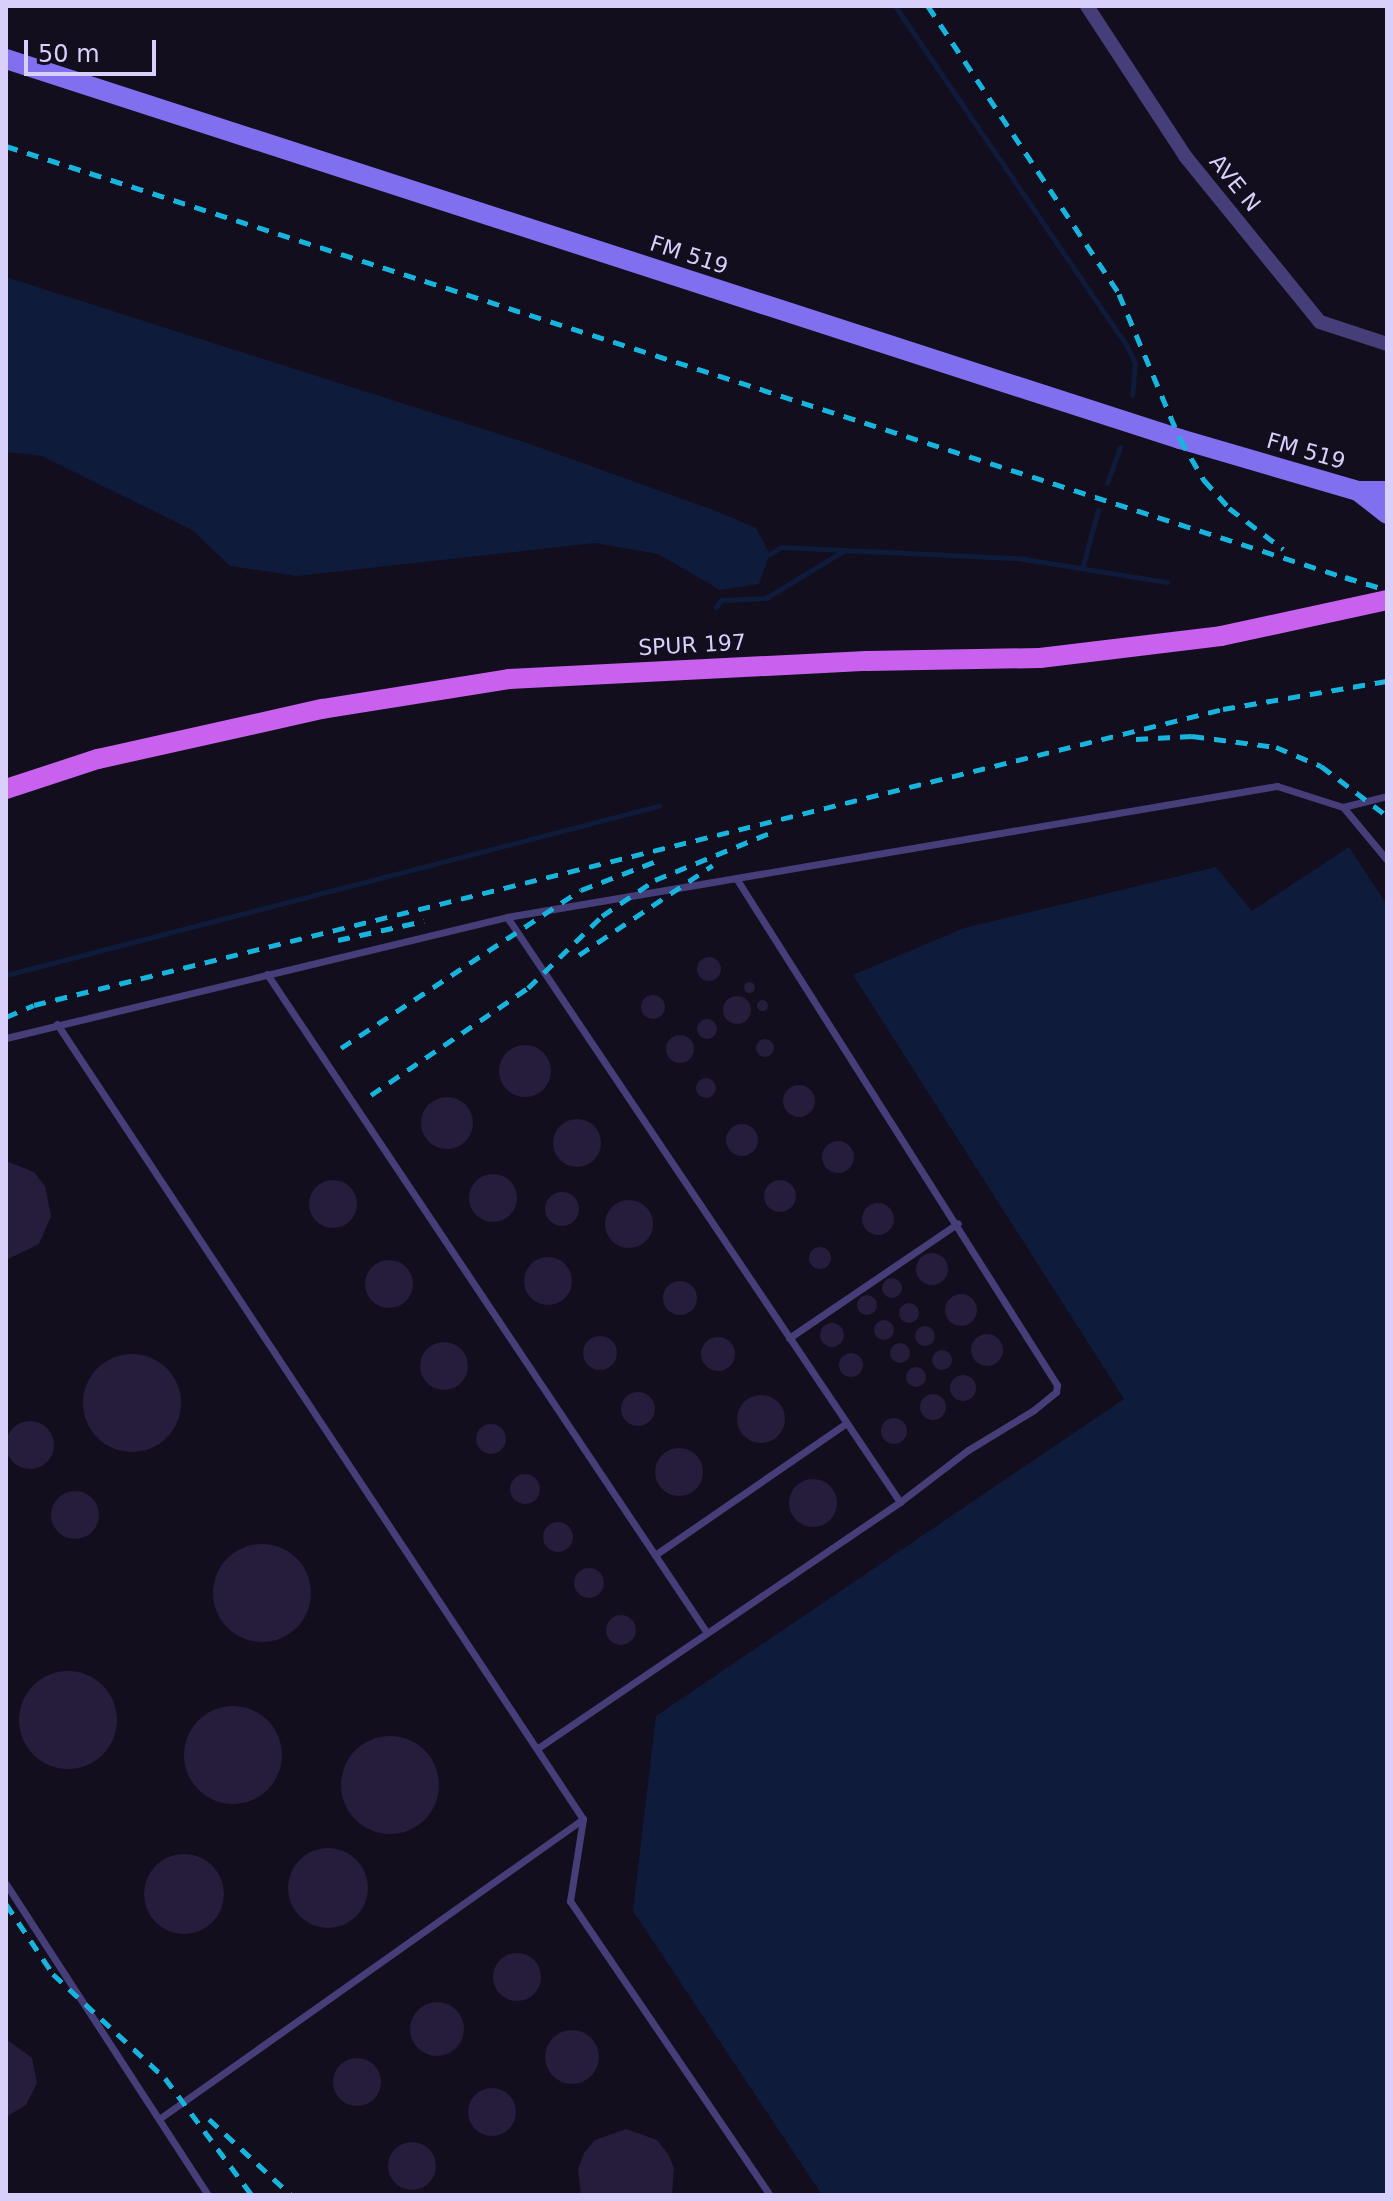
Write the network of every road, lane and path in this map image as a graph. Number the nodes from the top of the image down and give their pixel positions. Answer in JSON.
{"nodes":[{"id":1,"x":1087,"y":6,"type":"edge"},
{"id":2,"x":6,"y":59,"type":"edge"},
{"id":3,"x":1387,"y":344,"type":"edge"},
{"id":4,"x":1358,"y":491,"type":"junction"},
{"id":5,"x":1387,"y":491,"type":"edge"},
{"id":6,"x":1385,"y":514,"type":"edge"},
{"id":7,"x":1387,"y":589,"type":"edge"},
{"id":8,"x":1387,"y":600,"type":"edge"},
{"id":9,"x":1360,"y":606,"type":"junction"},
{"id":10,"x":6,"y":789,"type":"edge"},
{"id":11,"x":1387,"y":796,"type":"edge"},
{"id":12,"x":1343,"y":807,"type":"junction"},
{"id":13,"x":1387,"y":860,"type":"edge"},
{"id":14,"x":736,"y":878,"type":"junction"},
{"id":15,"x":507,"y":917,"type":"junction"},
{"id":16,"x":267,"y":974,"type":"junction"},
{"id":17,"x":57,"y":1024,"type":"junction"},
{"id":18,"x":6,"y":1038,"type":"edge"},
{"id":19,"x":958,"y":1223,"type":"junction"},
{"id":20,"x":789,"y":1338,"type":"junction"},
{"id":21,"x":846,"y":1423,"type":"junction"},
{"id":22,"x":900,"y":1502,"type":"junction"},
{"id":23,"x":655,"y":1555,"type":"junction"},
{"id":24,"x":707,"y":1633,"type":"junction"},
{"id":25,"x":538,"y":1748,"type":"junction"},
{"id":26,"x":583,"y":1819,"type":"junction"},
{"id":27,"x":6,"y":1884,"type":"edge"},
{"id":28,"x":159,"y":2119,"type":"junction"},
{"id":29,"x":208,"y":2195,"type":"edge"},
{"id":30,"x":770,"y":2195,"type":"edge"}],
"edges":[{"from":1,"to":3,"type":"street","name":"AVE N"},
{"from":2,"to":4,"type":"main road","name":"FM 519","number":"FM 519"},
{"from":4,"to":5,"type":"main road","name":"FM 519","number":"FM 519"},
{"from":4,"to":6,"type":"main road","name":"FM 519","number":"FM 519"},
{"from":7,"to":9,"type":"main road"},
{"from":8,"to":9,"type":"main road","name":"SPUR 197"},
{"from":9,"to":10,"type":"main road","name":"SPUR 197"},
{"from":11,"to":12,"type":"lane"},
{"from":12,"to":13,"type":"lane"},
{"from":12,"to":14,"type":"lane"},
{"from":14,"to":15,"type":"lane"},
{"from":14,"to":19,"type":"lane"},
{"from":15,"to":16,"type":"lane"},
{"from":15,"to":20,"type":"lane"},
{"from":16,"to":17,"type":"lane"},
{"from":16,"to":23,"type":"lane"},
{"from":17,"to":18,"type":"lane"},
{"from":17,"to":25,"type":"lane"},
{"from":19,"to":20,"type":"lane"},
{"from":19,"to":22,"type":"lane"},
{"from":20,"to":21,"type":"lane"},
{"from":21,"to":22,"type":"lane"},
{"from":21,"to":23,"type":"lane"},
{"from":22,"to":24,"type":"lane"},
{"from":23,"to":24,"type":"lane"},
{"from":24,"to":25,"type":"lane"},
{"from":25,"to":26,"type":"lane"},
{"from":26,"to":28,"type":"lane"},
{"from":26,"to":30,"type":"lane"},
{"from":27,"to":28,"type":"lane"},
{"from":28,"to":29,"type":"lane"}]}
